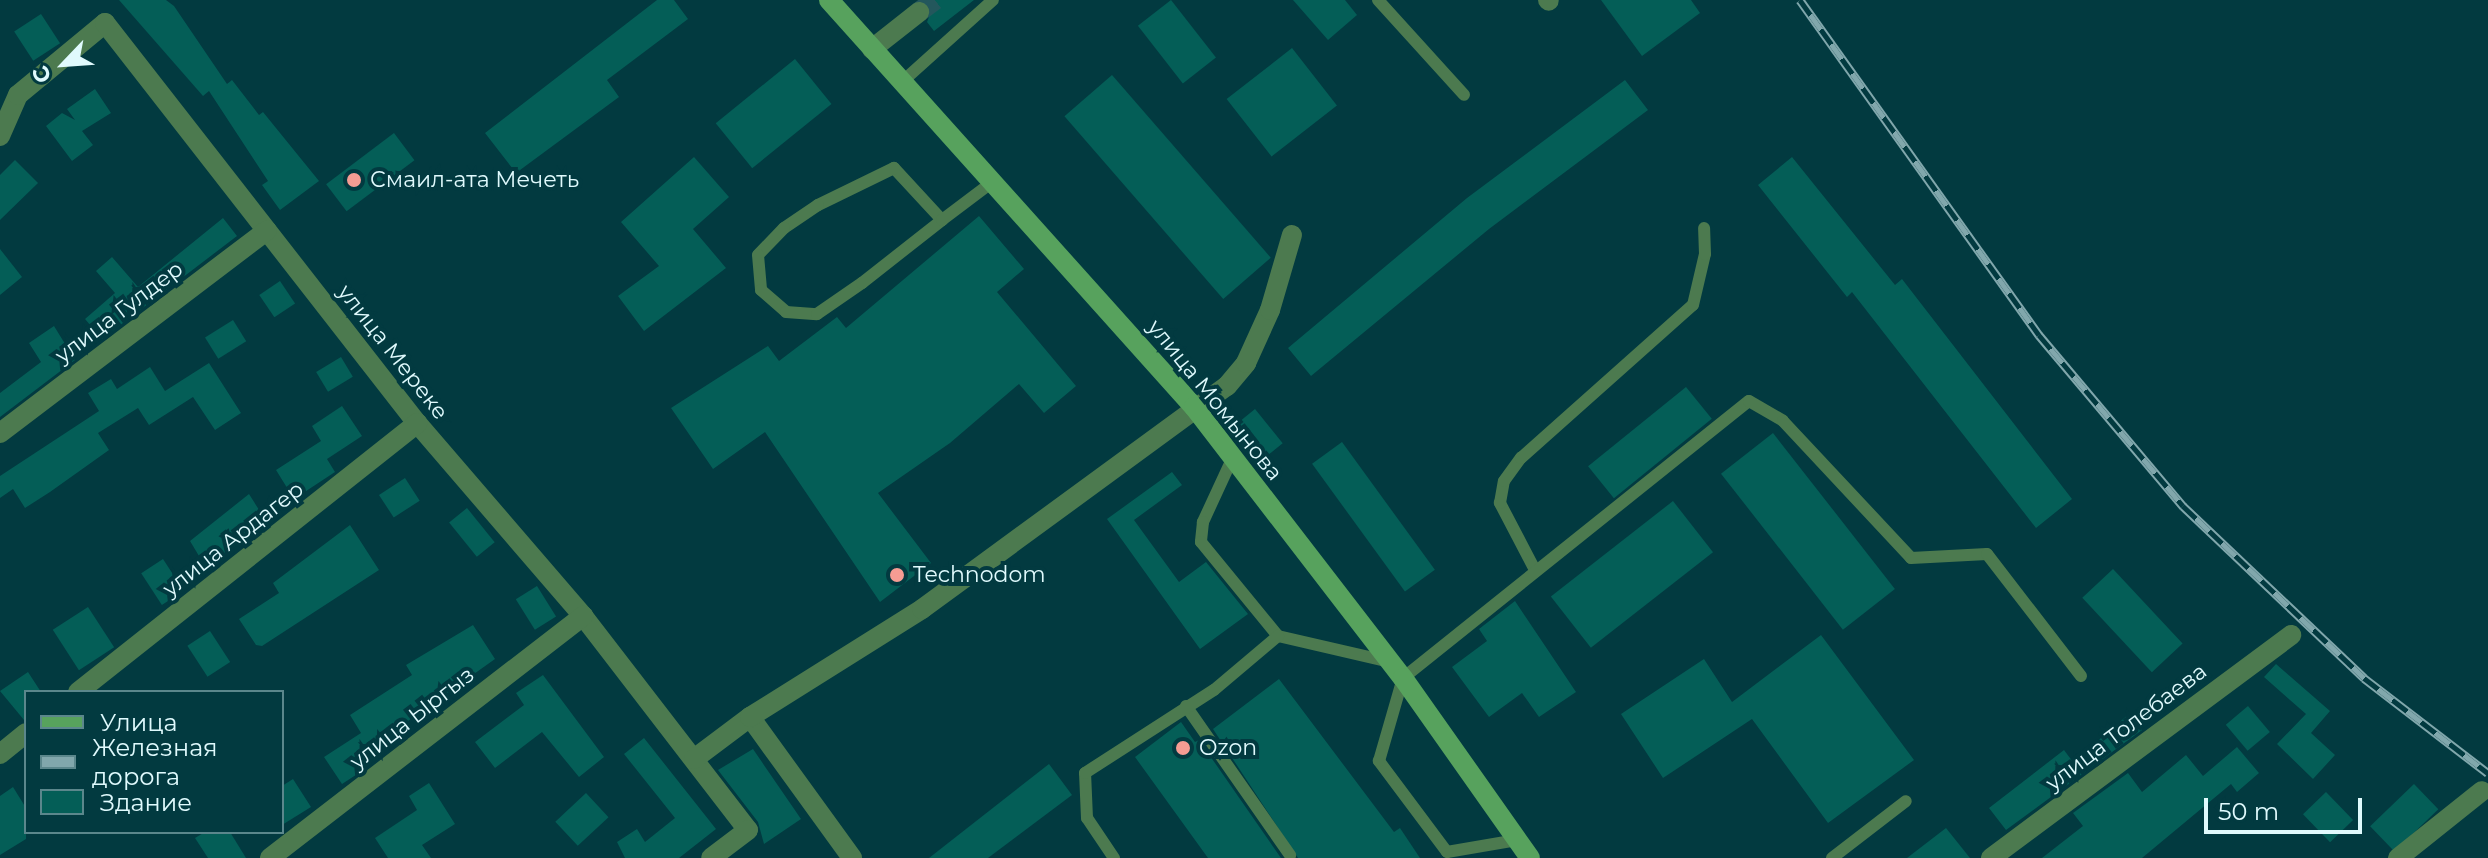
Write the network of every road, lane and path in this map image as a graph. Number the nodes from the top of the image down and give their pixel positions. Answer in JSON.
{"nodes":[{"id":1,"x":993,"y":0,"type":"edge"},
{"id":2,"x":1378,"y":0,"type":"edge"},
{"id":3,"x":831,"y":1,"type":"edge"},
{"id":4,"x":919,"y":12,"type":"tunnel mouth"},
{"id":5,"x":872,"y":49,"type":"junction"},
{"id":6,"x":903,"y":81,"type":"junction"},
{"id":7,"x":1464,"y":95,"type":"dead end"},
{"id":8,"x":0,"y":136,"type":"edge"},
{"id":9,"x":995,"y":180,"type":"junction"},
{"id":10,"x":942,"y":220,"type":"junction"},
{"id":11,"x":1704,"y":228,"type":"dead end"},
{"id":12,"x":267,"y":230,"type":"junction"},
{"id":13,"x":1292,"y":235,"type":"dead end"},
{"id":14,"x":1194,"y":407,"type":"junction"},
{"id":15,"x":417,"y":423,"type":"junction"},
{"id":16,"x":0,"y":433,"type":"edge"},
{"id":17,"x":1233,"y":457,"type":"junction"},
{"id":18,"x":1535,"y":570,"type":"junction"},
{"id":19,"x":583,"y":616,"type":"junction"},
{"id":20,"x":2291,"y":635,"type":"dead end"},
{"id":21,"x":1278,"y":636,"type":"junction"},
{"id":22,"x":1397,"y":670,"type":"junction"},
{"id":23,"x":2081,"y":676,"type":"dead end"},
{"id":24,"x":81,"y":690,"type":"edge"},
{"id":25,"x":1186,"y":706,"type":"junction"},
{"id":26,"x":750,"y":717,"type":"junction"},
{"id":27,"x":24,"y":735,"type":"edge"},
{"id":28,"x":0,"y":754,"type":"edge"},
{"id":29,"x":694,"y":759,"type":"junction"},
{"id":30,"x":2482,"y":791,"type":"dead end"},
{"id":31,"x":1906,"y":801,"type":"dead end"},
{"id":32,"x":1517,"y":840,"type":"junction"},
{"id":33,"x":1290,"y":855,"type":"dead end"},
{"id":34,"x":270,"y":858,"type":"edge"},
{"id":35,"x":711,"y":858,"type":"edge"},
{"id":36,"x":852,"y":858,"type":"edge"},
{"id":37,"x":1114,"y":858,"type":"edge"},
{"id":38,"x":1530,"y":858,"type":"edge"},
{"id":39,"x":1832,"y":858,"type":"edge"},
{"id":40,"x":1991,"y":858,"type":"edge"},
{"id":41,"x":2398,"y":858,"type":"edge"}],
"edges":[{"from":1,"to":6,"type":"lane"},
{"from":2,"to":7,"type":"lane"},
{"from":3,"to":5,"type":"main road","name":"улица Момынова"},
{"from":4,"to":5,"type":"street"},
{"from":5,"to":6,"type":"main road","name":"улица Момынова"},
{"from":6,"to":9,"type":"main road","name":"улица Момынова"},
{"from":8,"to":12,"type":"street","name":"улица Мереке"},
{"from":9,"to":10,"type":"lane"},
{"from":9,"to":14,"type":"main road","name":"улица Момынова"},
{"from":10,"to":10,"type":"lane"},
{"from":11,"to":18,"type":"lane"},
{"from":12,"to":15,"type":"street","name":"улица Мереке"},
{"from":12,"to":16,"type":"street","name":"улица Гулдер"},
{"from":13,"to":14,"type":"street"},
{"from":14,"to":17,"type":"main road","name":"улица Момынова"},
{"from":14,"to":26,"type":"street"},
{"from":15,"to":19,"type":"street","name":"улица Мереке"},
{"from":15,"to":24,"type":"street","name":"улица Ардагер"},
{"from":17,"to":21,"type":"lane"},
{"from":17,"to":22,"type":"main road","name":"улица Момынова"},
{"from":18,"to":22,"type":"lane"},
{"from":18,"to":23,"type":"lane"},
{"from":19,"to":29,"type":"street","name":"улица Мереке"},
{"from":19,"to":34,"type":"street","name":"улица Ыргыз"},
{"from":20,"to":40,"type":"street","name":"улица Толебаева"},
{"from":21,"to":22,"type":"lane"},
{"from":21,"to":25,"type":"lane"},
{"from":22,"to":32,"type":"main road","name":"улица Момынова"},
{"from":22,"to":32,"type":"lane"},
{"from":25,"to":33,"type":"lane"},
{"from":25,"to":37,"type":"lane"},
{"from":26,"to":29,"type":"street"},
{"from":26,"to":36,"type":"street"},
{"from":27,"to":28,"type":"street"},
{"from":29,"to":35,"type":"street","name":"улица Мереке"},
{"from":30,"to":41,"type":"street"},
{"from":31,"to":39,"type":"lane"},
{"from":32,"to":38,"type":"main road","name":"улица Момынова"}]}
